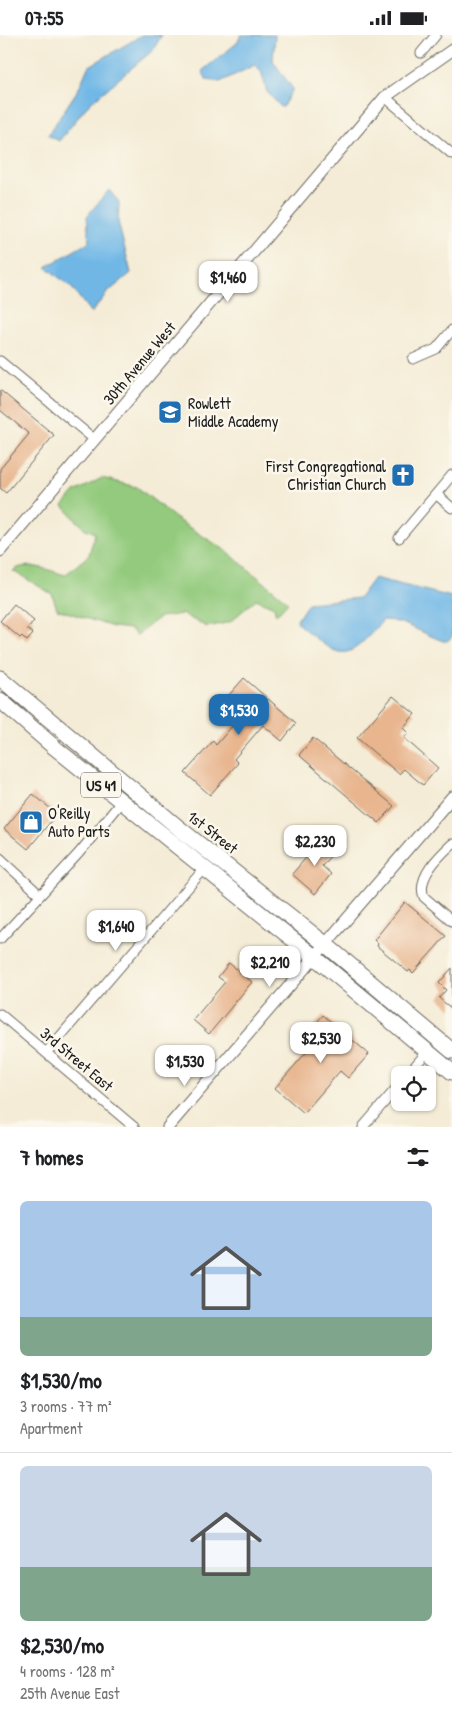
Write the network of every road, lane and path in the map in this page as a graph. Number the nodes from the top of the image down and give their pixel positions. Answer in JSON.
{"nodes":[{"id":1,"x":436,"y":35,"type":"edge"},
{"id":2,"x":452,"y":50,"type":"edge"},
{"id":3,"x":422,"y":53,"type":"dead end"},
{"id":4,"x":385,"y":97,"type":"junction"},
{"id":5,"x":452,"y":154,"type":"edge"},
{"id":6,"x":452,"y":330,"type":"edge"},
{"id":7,"x":413,"y":359,"type":"dead end"},
{"id":8,"x":0,"y":361,"type":"edge"},
{"id":9,"x":95,"y":440,"type":"junction"},
{"id":10,"x":452,"y":475,"type":"edge"},
{"id":11,"x":436,"y":494,"type":"junction"},
{"id":12,"x":452,"y":508,"type":"edge"},
{"id":13,"x":399,"y":538,"type":"dead end"},
{"id":14,"x":0,"y":551,"type":"edge"},
{"id":15,"x":0,"y":678,"type":"edge"},
{"id":16,"x":0,"y":700,"type":"edge"},
{"id":17,"x":20,"y":717,"type":"junction"},
{"id":18,"x":122,"y":780,"type":"junction"},
{"id":19,"x":452,"y":797,"type":"edge"},
{"id":20,"x":121,"y":802,"type":"junction"},
{"id":21,"x":452,"y":844,"type":"edge"},
{"id":22,"x":214,"y":855,"type":"junction"},
{"id":23,"x":0,"y":858,"type":"edge"},
{"id":24,"x":204,"y":869,"type":"junction"},
{"id":25,"x":39,"y":894,"type":"junction"},
{"id":26,"x":452,"y":921,"type":"edge"},
{"id":27,"x":0,"y":939,"type":"edge"},
{"id":28,"x":325,"y":944,"type":"junction"},
{"id":29,"x":314,"y":957,"type":"junction"},
{"id":30,"x":0,"y":1014,"type":"edge"},
{"id":31,"x":452,"y":1051,"type":"edge"},
{"id":32,"x":427,"y":1052,"type":"junction"},
{"id":33,"x":46,"y":1053,"type":"junction"},
{"id":34,"x":415,"y":1066,"type":"edge"},
{"id":35,"x":452,"y":1071,"type":"edge"},
{"id":36,"x":391,"y":1094,"type":"edge"},
{"id":37,"x":134,"y":1127,"type":"edge"},
{"id":38,"x":168,"y":1127,"type":"edge"},
{"id":39,"x":363,"y":1127,"type":"edge"}],
"edges":[{"from":1,"to":3,"type":"street"},
{"from":2,"to":4,"type":"street","name":"30th Avenue West"},
{"from":4,"to":5,"type":"street"},
{"from":4,"to":9,"type":"street","name":"30th Avenue West"},
{"from":6,"to":7,"type":"street"},
{"from":8,"to":9,"type":"street"},
{"from":9,"to":14,"type":"street","name":"30th Avenue West"},
{"from":10,"to":11,"type":"street"},
{"from":11,"to":12,"type":"street"},
{"from":11,"to":13,"type":"street"},
{"from":15,"to":18,"type":"main road","name":"1st Street","number":"US 41"},
{"from":16,"to":17,"type":"main road","name":"1st Street","number":"US 41"},
{"from":17,"to":18,"type":"main road"},
{"from":17,"to":20,"type":"main road","name":"1st Street","number":"US 41"},
{"from":18,"to":22,"type":"main road","name":"1st Street","number":"US 41"},
{"from":19,"to":28,"type":"street"},
{"from":20,"to":22,"type":"main road"},
{"from":20,"to":24,"type":"main road","name":"1st Street","number":"US 41"},
{"from":20,"to":25,"type":"street"},
{"from":21,"to":26,"type":"street"},
{"from":22,"to":28,"type":"main road","name":"1st Street","number":"US 41"},
{"from":23,"to":25,"type":"street"},
{"from":24,"to":29,"type":"main road","name":"1st Street","number":"US 41"},
{"from":24,"to":33,"type":"street"},
{"from":25,"to":27,"type":"street"},
{"from":28,"to":29,"type":"street"},
{"from":28,"to":31,"type":"main road","name":"1st Street","number":"US 41"},
{"from":29,"to":32,"type":"main road","name":"1st Street","number":"US 41"},
{"from":29,"to":38,"type":"street"},
{"from":30,"to":33,"type":"street","name":"3rd Street East"},
{"from":32,"to":34,"type":"street"},
{"from":32,"to":35,"type":"main road","name":"1st Street","number":"US 41"},
{"from":33,"to":37,"type":"street","name":"3rd Street East"},
{"from":36,"to":39,"type":"street"}]}
